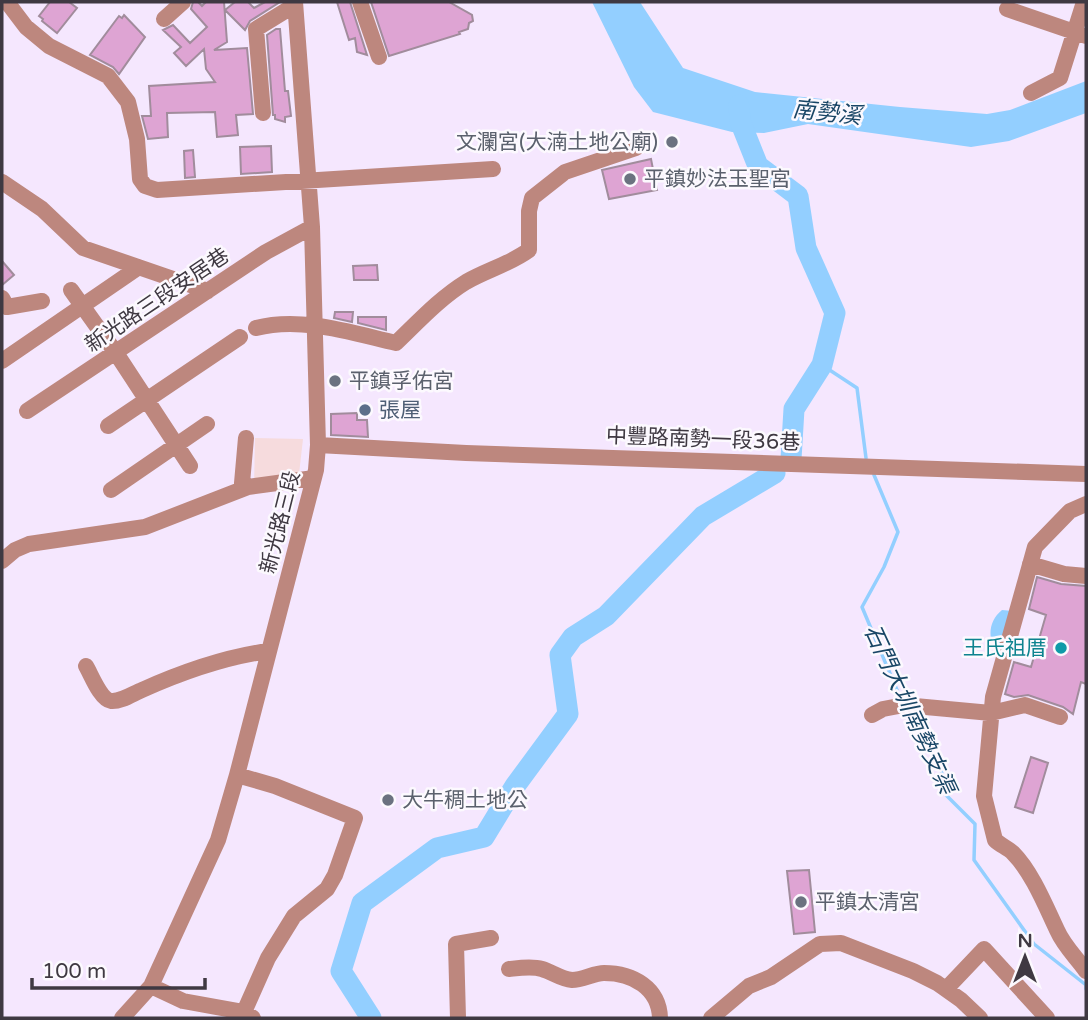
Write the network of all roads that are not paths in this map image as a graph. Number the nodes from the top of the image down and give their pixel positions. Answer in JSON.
{"nodes":[{"id":1,"x":7,"y":2,"type":"edge"},
{"id":2,"x":183,"y":2,"type":"edge"},
{"id":3,"x":360,"y":2,"type":"edge"},
{"id":4,"x":1084,"y":2,"type":"edge"},
{"id":5,"x":295,"y":3,"type":"edge"},
{"id":6,"x":1007,"y":9,"type":"dead end"},
{"id":7,"x":164,"y":19,"type":"dead end"},
{"id":8,"x":1080,"y":33,"type":"edge"},
{"id":9,"x":379,"y":57,"type":"dead end"},
{"id":10,"x":1031,"y":93,"type":"dead end"},
{"id":11,"x":262,"y":113,"type":"dead end"},
{"id":12,"x":636,"y":148,"type":"dead end"},
{"id":13,"x":493,"y":169,"type":"dead end"},
{"id":14,"x":309,"y":181,"type":"junction"},
{"id":15,"x":2,"y":182,"type":"edge"},
{"id":16,"x":312,"y":227,"type":"junction"},
{"id":17,"x":139,"y":267,"type":"junction"},
{"id":18,"x":71,"y":290,"type":"dead end"},
{"id":19,"x":208,"y":291,"type":"junction"},
{"id":20,"x":2,"y":298,"type":"edge"},
{"id":21,"x":42,"y":301,"type":"dead end"},
{"id":22,"x":83,"y":307,"type":"junction"},
{"id":23,"x":315,"y":325,"type":"junction"},
{"id":24,"x":256,"y":328,"type":"dead end"},
{"id":25,"x":240,"y":337,"type":"dead end"},
{"id":26,"x":116,"y":353,"type":"junction"},
{"id":27,"x":2,"y":361,"type":"edge"},
{"id":28,"x":147,"y":400,"type":"junction"},
{"id":29,"x":27,"y":411,"type":"dead end"},
{"id":30,"x":206,"y":424,"type":"dead end"},
{"id":31,"x":108,"y":426,"type":"dead end"},
{"id":32,"x":246,"y":438,"type":"dead end"},
{"id":33,"x":318,"y":445,"type":"junction"},
{"id":34,"x":177,"y":446,"type":"junction"},
{"id":35,"x":190,"y":466,"type":"dead end"},
{"id":36,"x":1086,"y":474,"type":"edge"},
{"id":37,"x":314,"y":478,"type":"junction"},
{"id":38,"x":248,"y":487,"type":"junction"},
{"id":39,"x":111,"y":490,"type":"dead end"},
{"id":40,"x":1086,"y":504,"type":"edge"},
{"id":41,"x":2,"y":561,"type":"edge"},
{"id":42,"x":1030,"y":564,"type":"junction"},
{"id":43,"x":1086,"y":576,"type":"edge"},
{"id":44,"x":268,"y":651,"type":"junction"},
{"id":45,"x":86,"y":666,"type":"dead end"},
{"id":46,"x":991,"y":713,"type":"junction"},
{"id":47,"x":872,"y":715,"type":"dead end"},
{"id":48,"x":1060,"y":717,"type":"dead end"},
{"id":49,"x":237,"y":775,"type":"junction"},
{"id":50,"x":491,"y":938,"type":"dead end"},
{"id":51,"x":509,"y":969,"type":"dead end"},
{"id":52,"x":1086,"y":971,"type":"edge"},
{"id":53,"x":151,"y":986,"type":"junction"},
{"id":54,"x":946,"y":989,"type":"junction"},
{"id":55,"x":249,"y":1015,"type":"edge"},
{"id":56,"x":122,"y":1018,"type":"edge"},
{"id":57,"x":458,"y":1018,"type":"edge"},
{"id":58,"x":660,"y":1018,"type":"edge"},
{"id":59,"x":711,"y":1018,"type":"edge"},
{"id":60,"x":980,"y":1018,"type":"edge"},
{"id":61,"x":1047,"y":1018,"type":"edge"}],
"edges":[{"from":1,"to":14,"type":"street"},
{"from":2,"to":7,"type":"street"},
{"from":3,"to":9,"type":"street"},
{"from":4,"to":8,"type":"street"},
{"from":5,"to":11,"type":"street"},
{"from":5,"to":14,"type":"street","name":"新光路三段"},
{"from":6,"to":8,"type":"street"},
{"from":8,"to":10,"type":"street"},
{"from":12,"to":23,"type":"street"},
{"from":13,"to":14,"type":"street"},
{"from":14,"to":16,"type":"street","name":"新光路三段"},
{"from":15,"to":17,"type":"street"},
{"from":16,"to":19,"type":"street","name":"新光路三段安居巷"},
{"from":16,"to":23,"type":"street","name":"新光路三段"},
{"from":17,"to":19,"type":"street"},
{"from":17,"to":22,"type":"street"},
{"from":18,"to":22,"type":"street"},
{"from":19,"to":26,"type":"street","name":"新光路三段安居巷"},
{"from":20,"to":21,"type":"street"},
{"from":22,"to":26,"type":"street"},
{"from":22,"to":27,"type":"street"},
{"from":23,"to":24,"type":"street"},
{"from":23,"to":33,"type":"street","name":"新光路三段"},
{"from":25,"to":28,"type":"street"},
{"from":26,"to":28,"type":"street"},
{"from":26,"to":29,"type":"street","name":"新光路三段安居巷"},
{"from":28,"to":31,"type":"street"},
{"from":28,"to":34,"type":"street"},
{"from":30,"to":34,"type":"street"},
{"from":32,"to":38,"type":"street"},
{"from":33,"to":36,"type":"street","name":"中豐路南勢一段36巷"},
{"from":33,"to":37,"type":"street","name":"新光路三段"},
{"from":34,"to":35,"type":"street"},
{"from":34,"to":39,"type":"street"},
{"from":37,"to":38,"type":"street"},
{"from":37,"to":44,"type":"street","name":"新光路三段"},
{"from":38,"to":41,"type":"street"},
{"from":40,"to":42,"type":"street"},
{"from":42,"to":43,"type":"street"},
{"from":42,"to":46,"type":"street"},
{"from":44,"to":45,"type":"street"},
{"from":44,"to":49,"type":"street","name":"新光路三段"},
{"from":46,"to":47,"type":"street"},
{"from":46,"to":48,"type":"street"},
{"from":46,"to":52,"type":"street"},
{"from":49,"to":53,"type":"street","name":"新光路三段"},
{"from":49,"to":55,"type":"street"},
{"from":50,"to":57,"type":"street"},
{"from":51,"to":58,"type":"street"},
{"from":53,"to":55,"type":"street"},
{"from":53,"to":56,"type":"street","name":"新光路三段"},
{"from":54,"to":59,"type":"street"},
{"from":54,"to":60,"type":"street"},
{"from":54,"to":61,"type":"street"}]}
